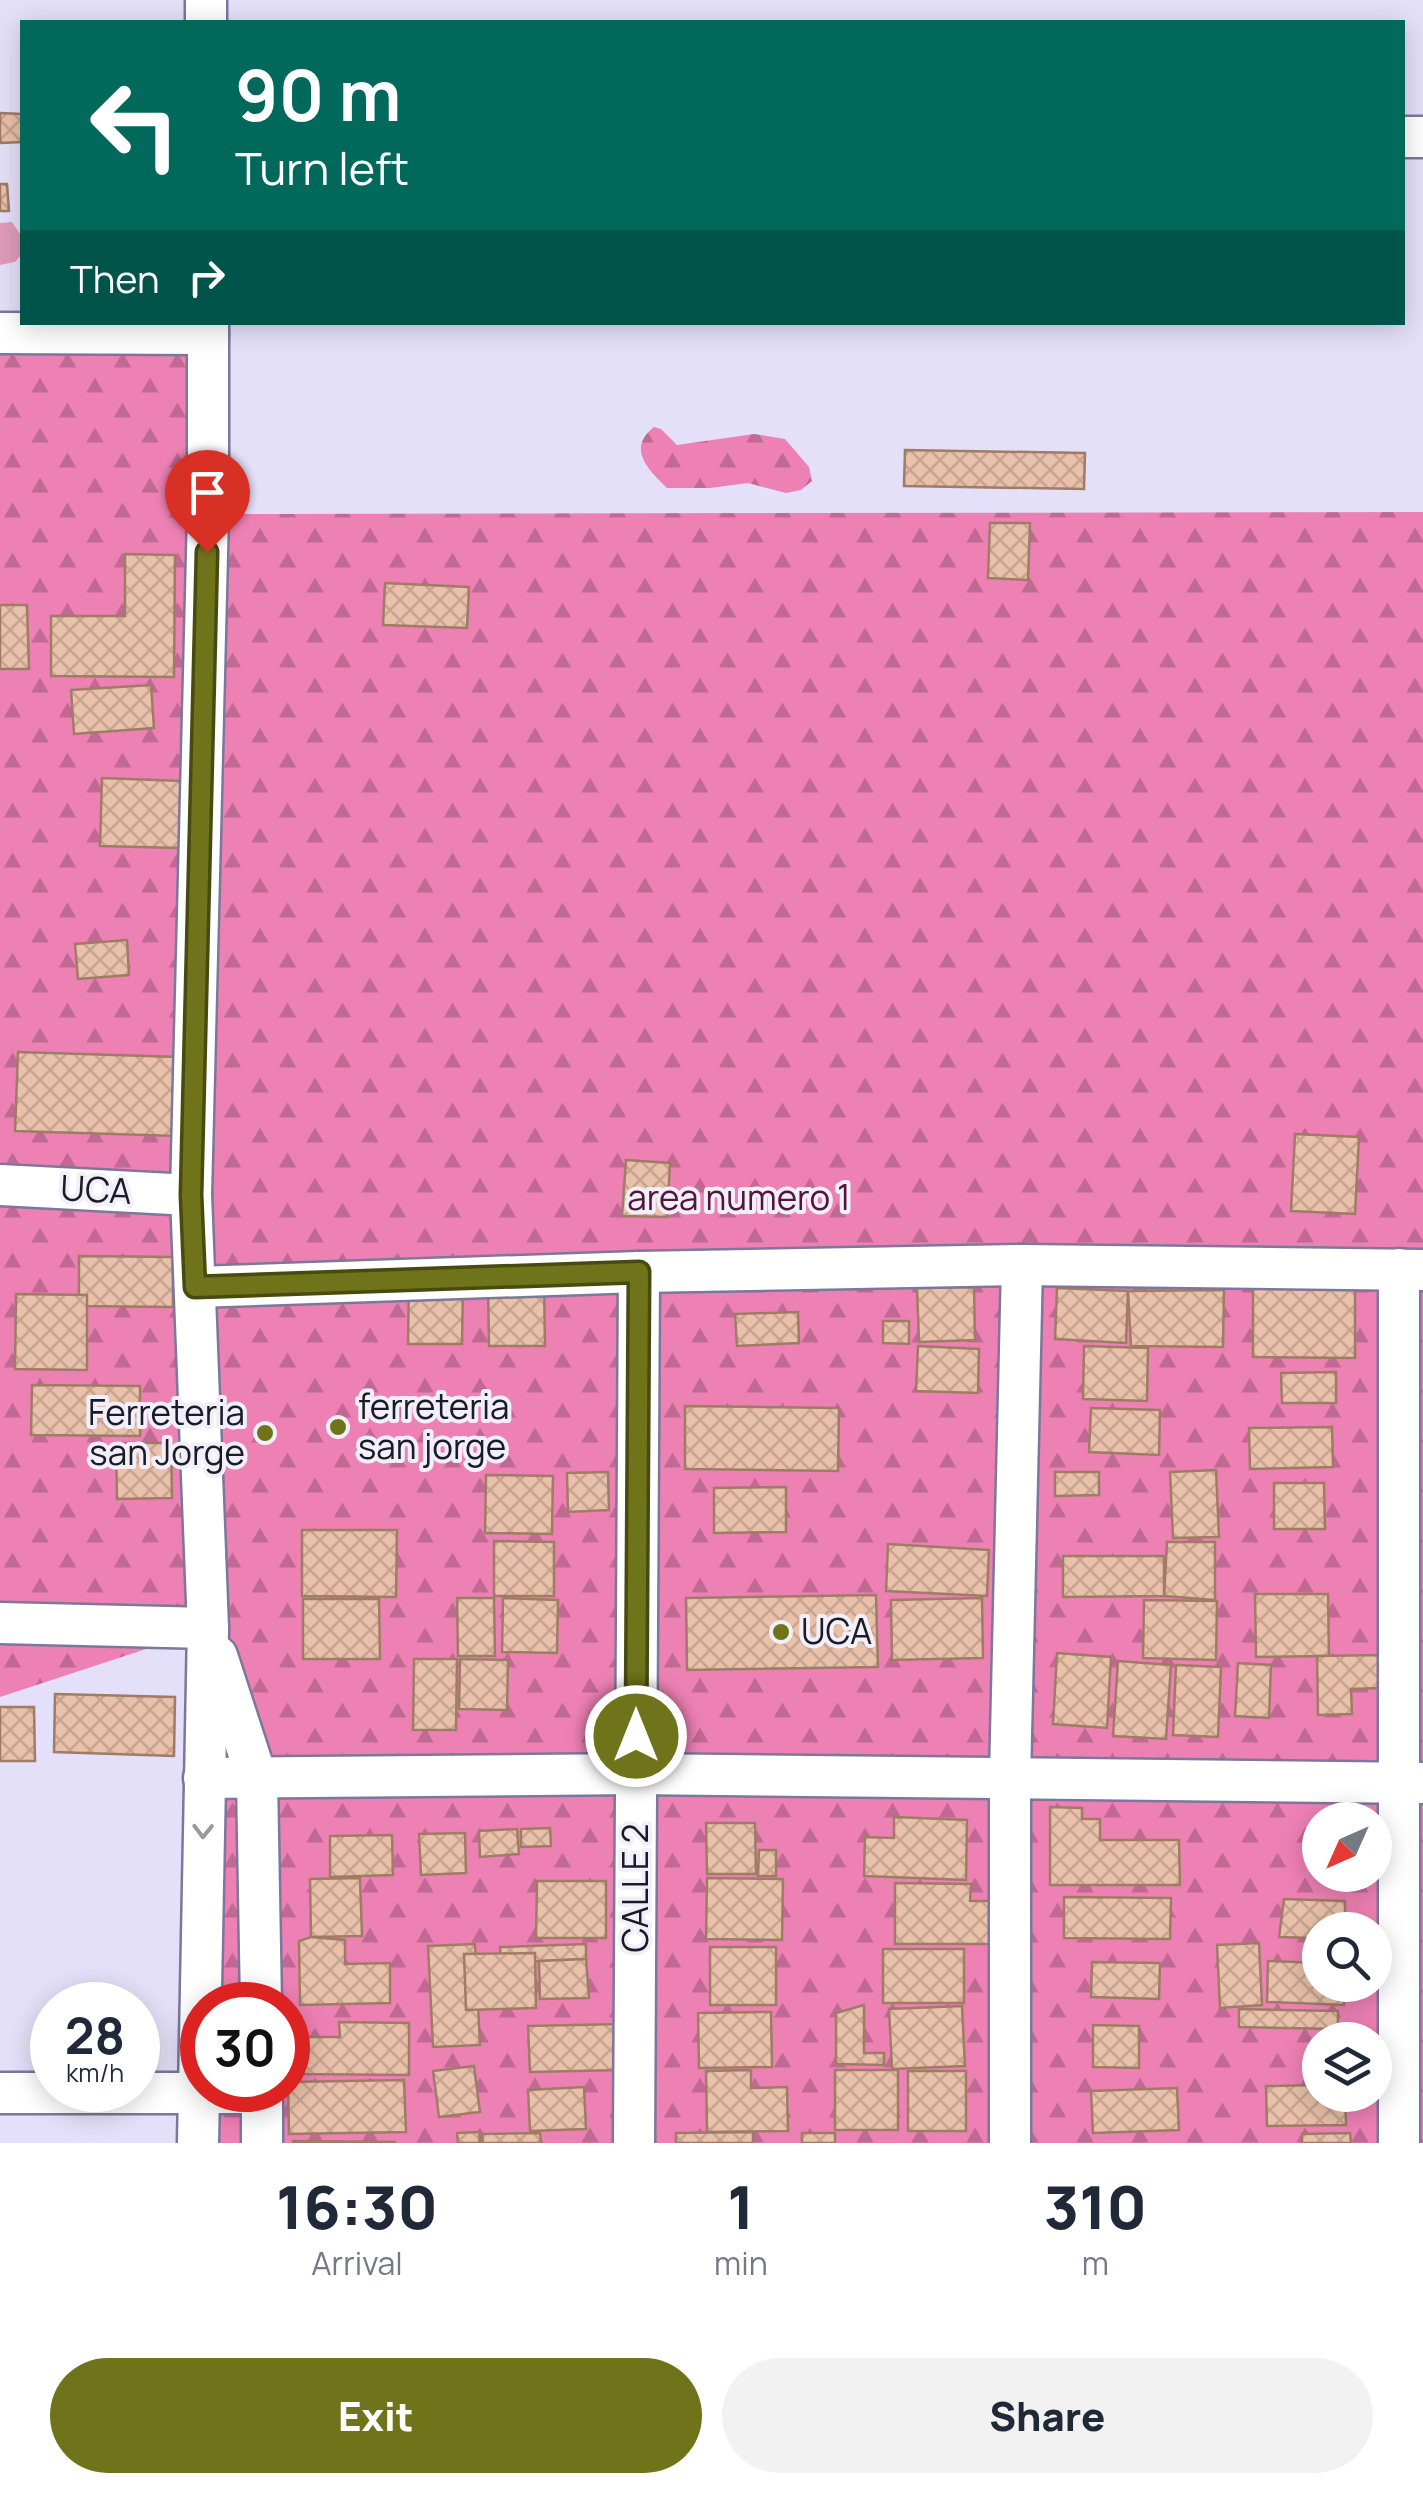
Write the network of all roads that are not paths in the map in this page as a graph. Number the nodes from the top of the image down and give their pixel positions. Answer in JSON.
{"nodes":[{"id":1,"x":208,"y":328,"type":"edge"},
{"id":2,"x":0,"y":333,"type":"edge"},
{"id":3,"x":0,"y":1185,"type":"edge"},
{"id":4,"x":191,"y":1195,"type":"junction"},
{"id":5,"x":1022,"y":1266,"type":"junction"},
{"id":6,"x":1411,"y":1269,"type":"edge"},
{"id":7,"x":639,"y":1272,"type":"junction"},
{"id":8,"x":195,"y":1287,"type":"junction"},
{"id":9,"x":0,"y":1624,"type":"edge"},
{"id":10,"x":208,"y":1628,"type":"junction"},
{"id":11,"x":636,"y":1774,"type":"junction"},
{"id":12,"x":204,"y":1778,"type":"junction"},
{"id":13,"x":257,"y":1778,"type":"junction"},
{"id":14,"x":1010,"y":1778,"type":"junction"},
{"id":15,"x":1411,"y":1783,"type":"edge"},
{"id":16,"x":200,"y":1982,"type":"edge"},
{"id":17,"x":261,"y":1982,"type":"edge"},
{"id":18,"x":0,"y":2093,"type":"edge"},
{"id":19,"x":180,"y":2094,"type":"edge"},
{"id":20,"x":198,"y":2112,"type":"edge"},
{"id":21,"x":262,"y":2112,"type":"edge"},
{"id":22,"x":198,"y":2143,"type":"edge"},
{"id":23,"x":262,"y":2143,"type":"edge"},
{"id":24,"x":634,"y":2143,"type":"edge"},
{"id":25,"x":1010,"y":2143,"type":"edge"},
{"id":26,"x":1400,"y":2143,"type":"edge"}],
"edges":[{"from":1,"to":2,"type":"street"},
{"from":1,"to":4,"type":"street"},
{"from":3,"to":4,"type":"street","name":"UCA"},
{"from":4,"to":8,"type":"street"},
{"from":5,"to":6,"type":"street"},
{"from":5,"to":7,"type":"street"},
{"from":5,"to":14,"type":"street"},
{"from":6,"to":15,"type":"street"},
{"from":7,"to":8,"type":"street"},
{"from":7,"to":11,"type":"street","name":"CALLE 2"},
{"from":8,"to":10,"type":"street"},
{"from":9,"to":10,"type":"street"},
{"from":10,"to":12,"type":"street"},
{"from":10,"to":13,"type":"street"},
{"from":11,"to":13,"type":"street"},
{"from":11,"to":14,"type":"street"},
{"from":11,"to":24,"type":"street","name":"CALLE 2"},
{"from":12,"to":13,"type":"street"},
{"from":12,"to":16,"type":"street","one_way":true},
{"from":13,"to":17,"type":"street"},
{"from":14,"to":15,"type":"street"},
{"from":14,"to":25,"type":"street"},
{"from":15,"to":26,"type":"street"},
{"from":18,"to":19,"type":"street"},
{"from":20,"to":22,"type":"street"},
{"from":21,"to":23,"type":"street"}]}
